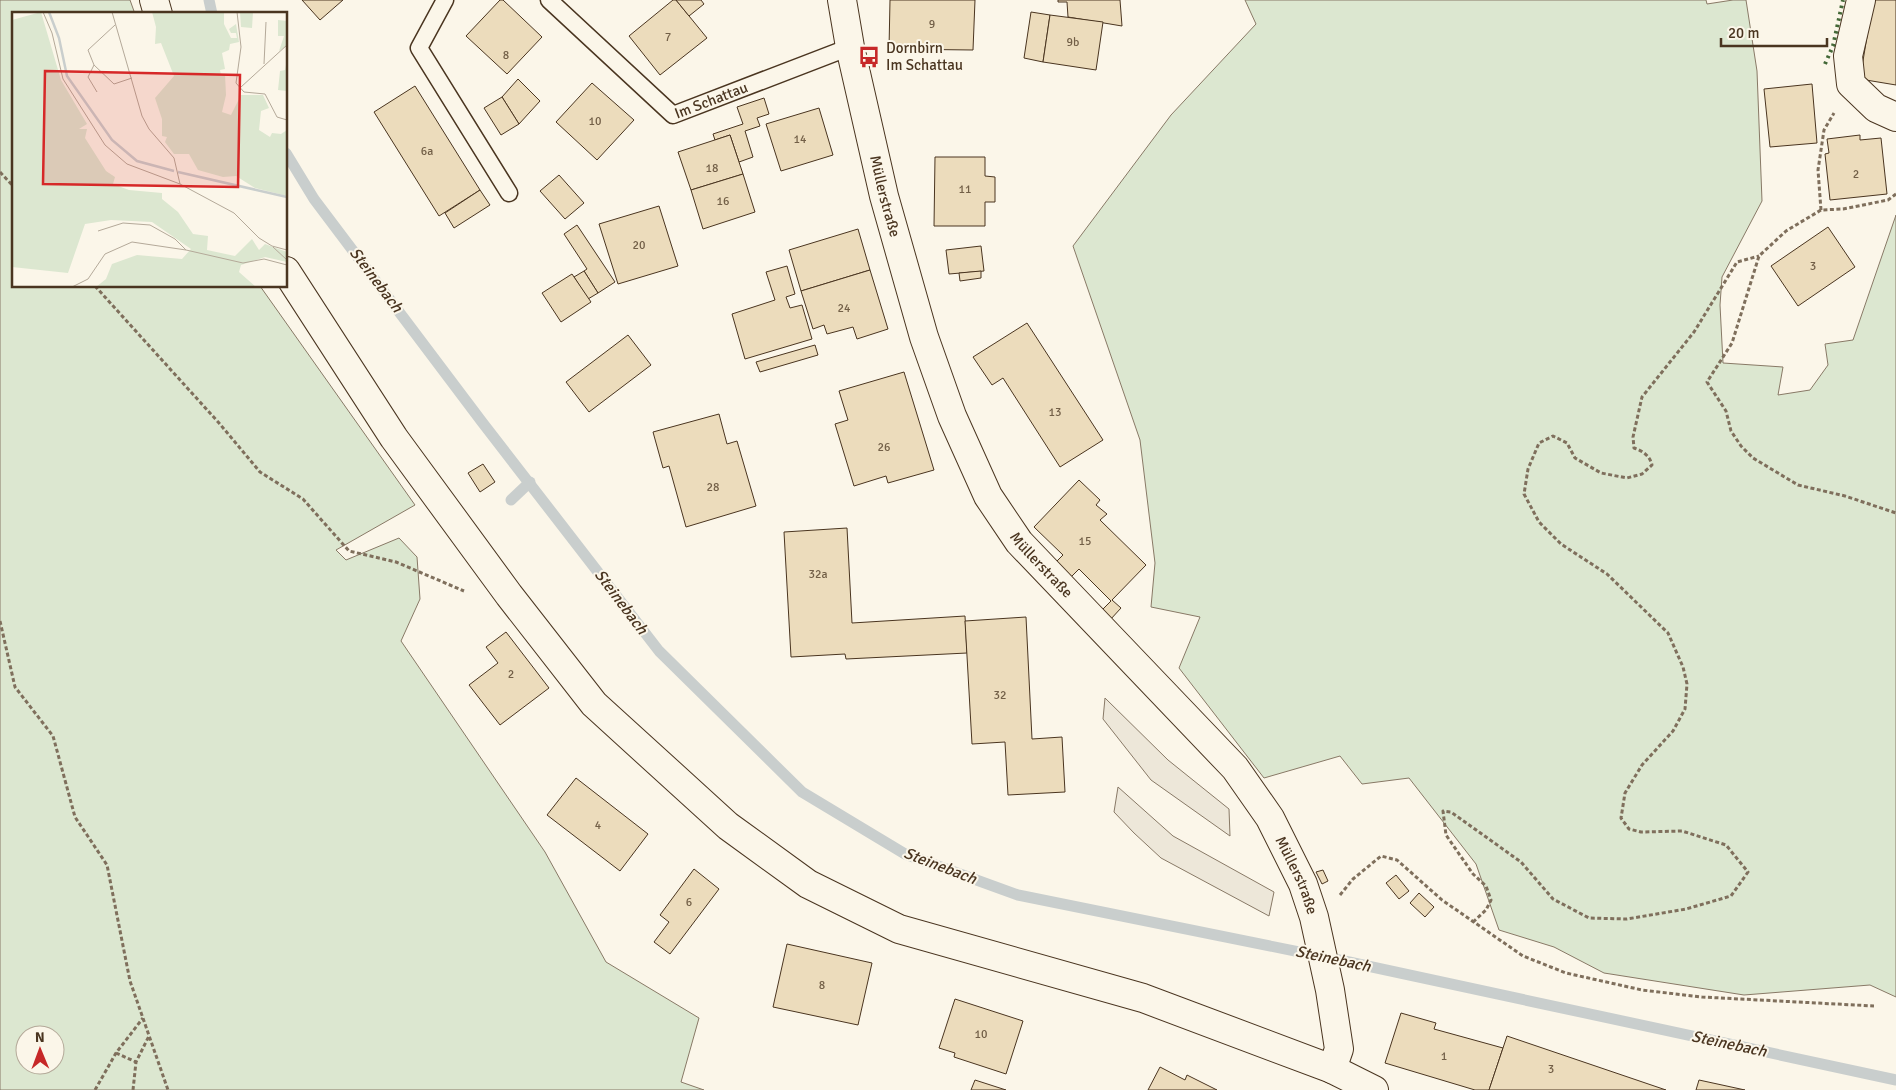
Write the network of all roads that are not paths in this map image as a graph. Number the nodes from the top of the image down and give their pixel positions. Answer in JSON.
{"nodes":[{"id":1,"x":445,"y":0,"type":"edge"},
{"id":2,"x":549,"y":0,"type":"edge"},
{"id":3,"x":842,"y":0,"type":"edge"},
{"id":4,"x":1861,"y":0,"type":"edge"},
{"id":5,"x":850,"y":47,"type":"junction"},
{"id":6,"x":1896,"y":117,"type":"edge"},
{"id":7,"x":509,"y":193,"type":"dead end"},
{"id":8,"x":288,"y":274,"type":"edge"},
{"id":9,"x":1332,"y":1069,"type":"junction"},
{"id":10,"x":1374,"y":1090,"type":"edge"}],
"edges":[{"from":1,"to":7,"type":"lane"},
{"from":2,"to":5,"type":"lane","name":"Im Schattau"},
{"from":3,"to":5,"type":"street","name":"Müllerstraße"},
{"from":4,"to":6,"type":"street"},
{"from":5,"to":9,"type":"street","name":"Müllerstraße"},
{"from":8,"to":9,"type":"street"},
{"from":9,"to":10,"type":"street"}]}
